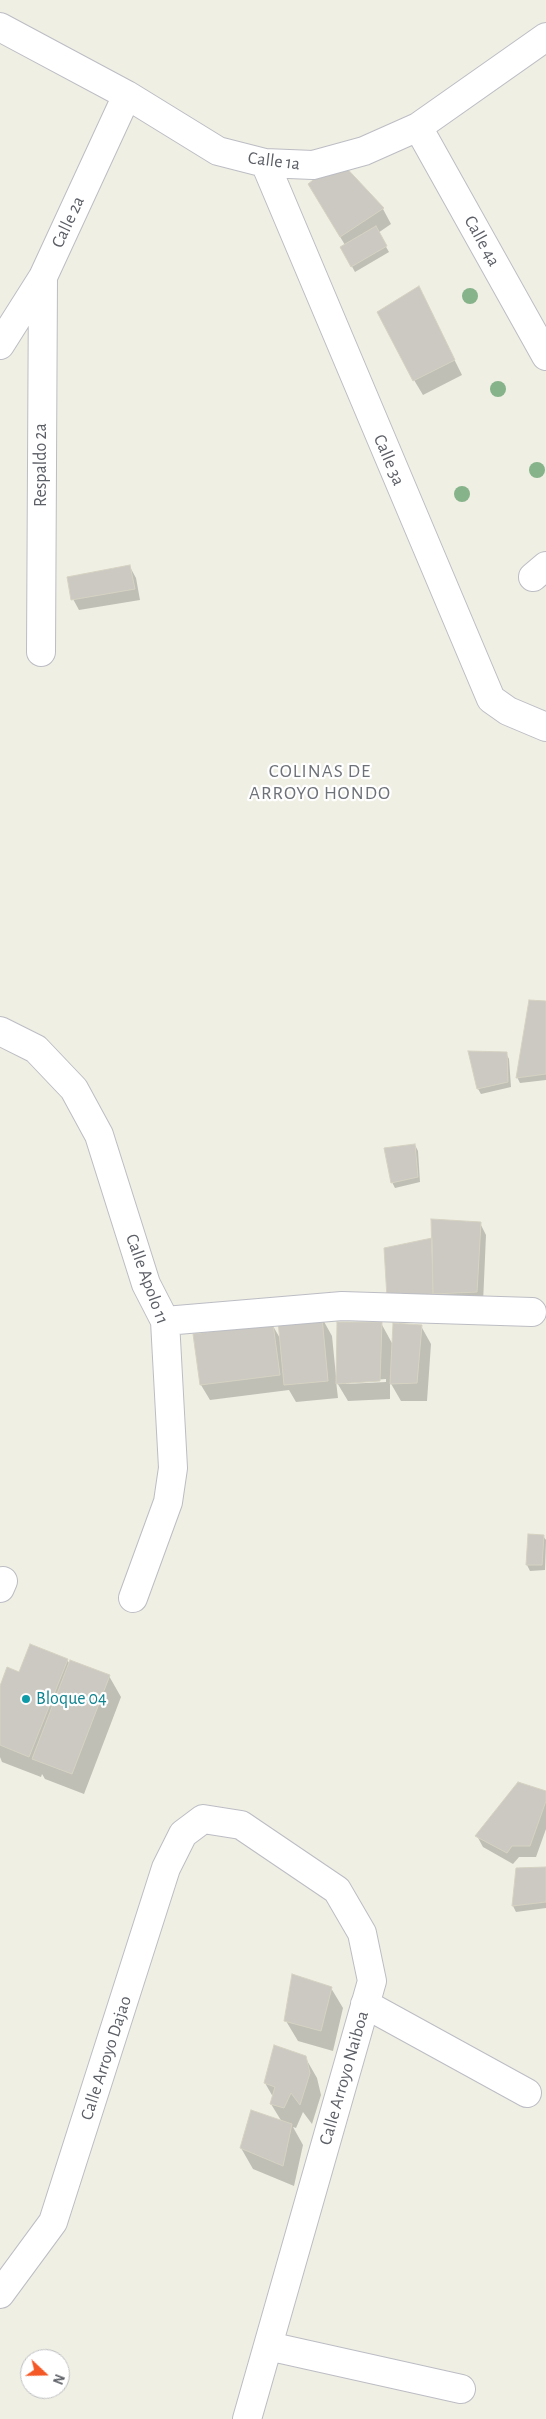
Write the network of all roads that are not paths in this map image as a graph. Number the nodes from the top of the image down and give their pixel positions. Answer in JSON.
{"nodes":[{"id":1,"x":0,"y":27,"type":"edge"},
{"id":2,"x":546,"y":37,"type":"edge"},
{"id":3,"x":127,"y":95,"type":"junction"},
{"id":4,"x":418,"y":127,"type":"junction"},
{"id":5,"x":265,"y":163,"type":"junction"},
{"id":6,"x":43,"y":277,"type":"junction"},
{"id":7,"x":0,"y":345,"type":"edge"},
{"id":8,"x":546,"y":356,"type":"edge"},
{"id":9,"x":41,"y":652,"type":"dead end"},
{"id":10,"x":546,"y":727,"type":"edge"},
{"id":11,"x":0,"y":1031,"type":"edge"},
{"id":12,"x":532,"y":1312,"type":"dead end"},
{"id":13,"x":165,"y":1321,"type":"junction"},
{"id":14,"x":133,"y":1598,"type":"dead end"},
{"id":15,"x":203,"y":1819,"type":"joint"},
{"id":16,"x":365,"y":2004,"type":"junction"},
{"id":17,"x":526,"y":2093,"type":"dead end"},
{"id":18,"x":0,"y":2294,"type":"edge"},
{"id":19,"x":268,"y":2346,"type":"junction"},
{"id":20,"x":461,"y":2389,"type":"dead end"},
{"id":21,"x":247,"y":2419,"type":"edge"}],
"edges":[{"from":1,"to":3,"type":"street","name":"Calle 1a"},
{"from":2,"to":4,"type":"street","name":"Calle 1a"},
{"from":3,"to":5,"type":"street","name":"Calle 1a"},
{"from":3,"to":6,"type":"street","name":"Calle 2a"},
{"from":4,"to":5,"type":"street","name":"Calle 1a"},
{"from":4,"to":8,"type":"street","name":"Calle 4a"},
{"from":5,"to":10,"type":"street","name":"Calle 3a"},
{"from":6,"to":7,"type":"street","name":"Calle 2a"},
{"from":6,"to":9,"type":"street","name":"Respaldo 2a"},
{"from":11,"to":13,"type":"street","name":"Calle Apolo 11"},
{"from":12,"to":13,"type":"street"},
{"from":13,"to":14,"type":"street","name":"Calle Apolo 11"},
{"from":15,"to":16,"type":"street","name":"Calle Arroyo Naiboa"},
{"from":15,"to":18,"type":"street","name":"Calle Arroyo Dajao"},
{"from":16,"to":17,"type":"street"},
{"from":16,"to":19,"type":"street","name":"Calle Arroyo Naiboa"},
{"from":19,"to":20,"type":"street"},
{"from":19,"to":21,"type":"street","name":"Calle Arroyo Naiboa"}]}
